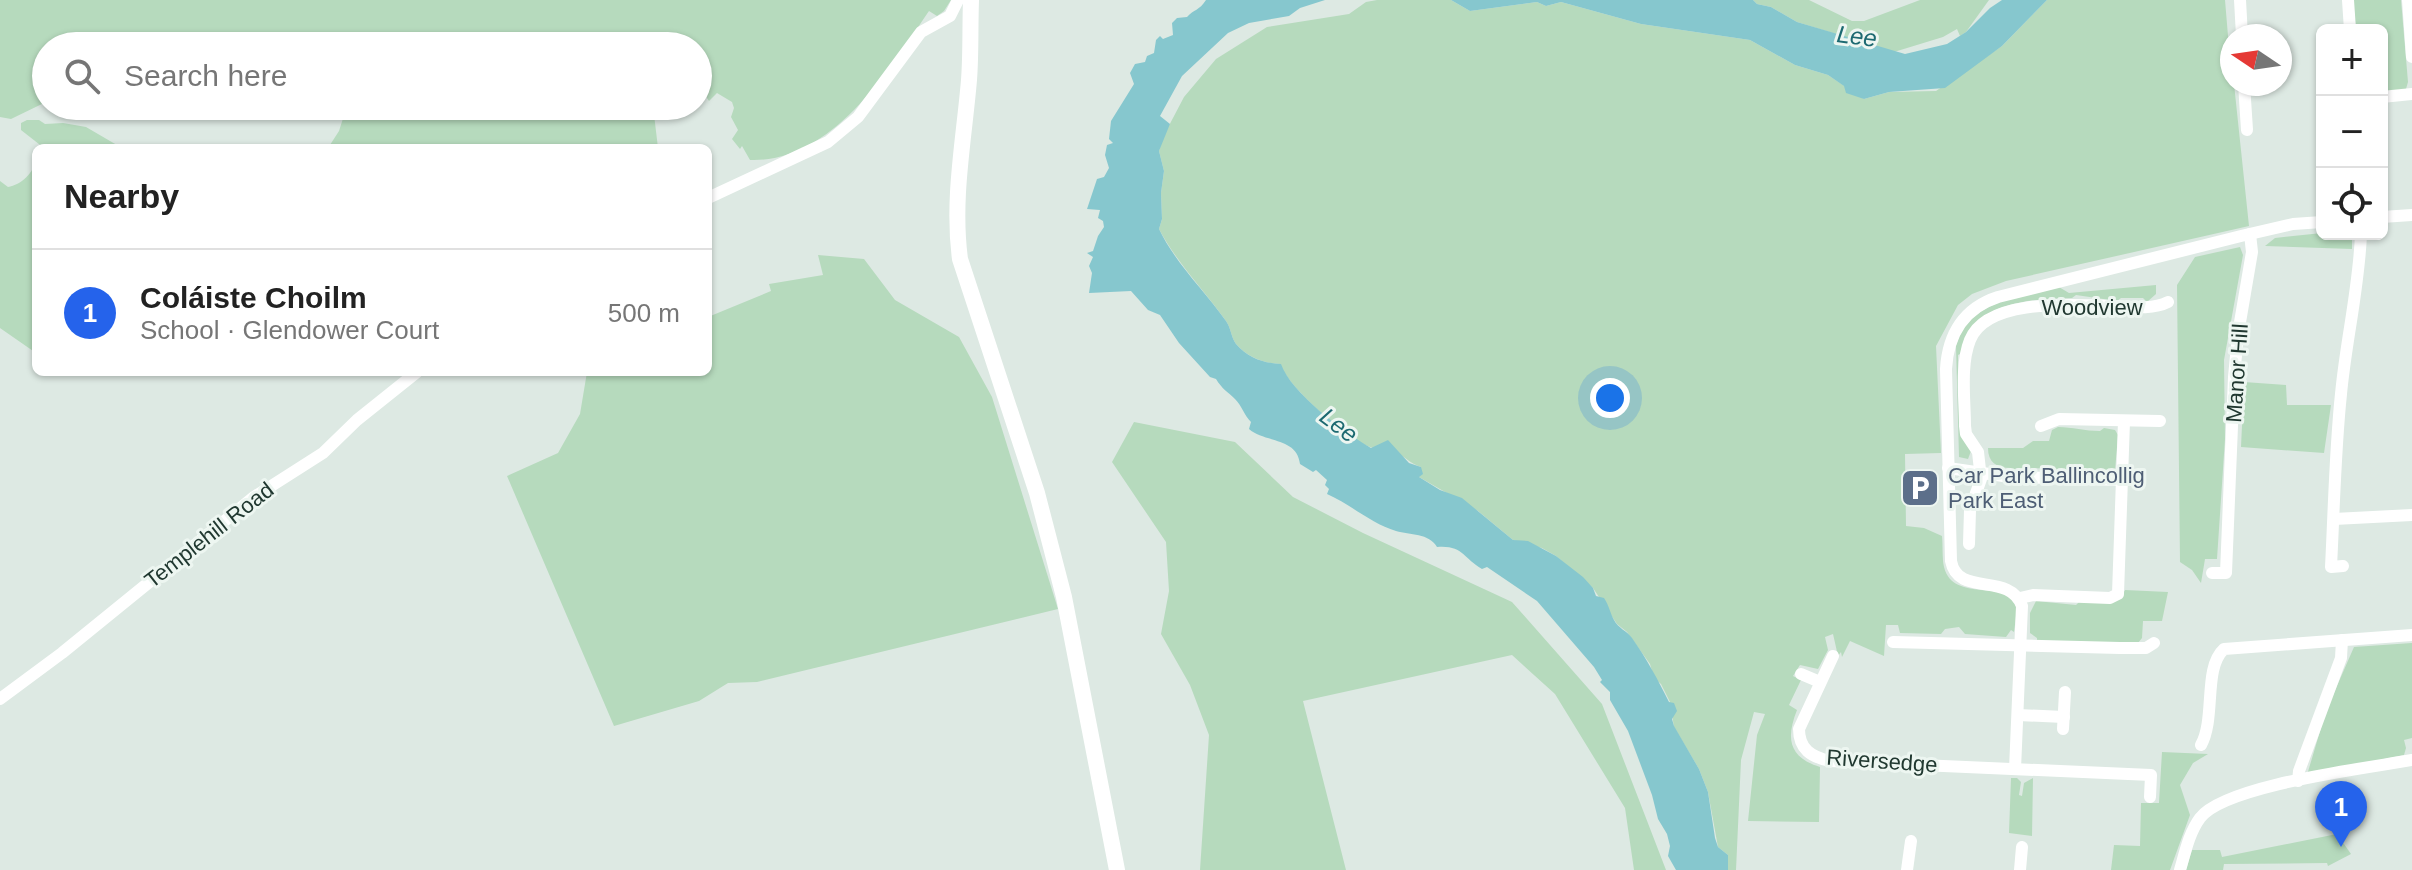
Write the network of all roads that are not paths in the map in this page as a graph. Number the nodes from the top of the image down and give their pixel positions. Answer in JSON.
{"nodes":[{"id":1,"x":958,"y":0,"type":"edge"},
{"id":2,"x":971,"y":0,"type":"edge"},
{"id":3,"x":2240,"y":0,"type":"edge"},
{"id":4,"x":2348,"y":0,"type":"edge"},
{"id":5,"x":2408,"y":0,"type":"edge"},
{"id":6,"x":2241,"y":24,"type":"edge"},
{"id":7,"x":2350,"y":24,"type":"edge"},
{"id":8,"x":2412,"y":57,"type":"edge"},
{"id":9,"x":2412,"y":94,"type":"edge"},
{"id":10,"x":2245,"y":96,"type":"edge"},
{"id":11,"x":2388,"y":96,"type":"edge"},
{"id":12,"x":2247,"y":130,"type":"dead end"},
{"id":13,"x":712,"y":196,"type":"edge"},
{"id":14,"x":2412,"y":215,"type":"edge"},
{"id":15,"x":2388,"y":217,"type":"edge"},
{"id":16,"x":2316,"y":222,"type":"edge"},
{"id":17,"x":2250,"y":234,"type":"junction"},
{"id":18,"x":2361,"y":240,"type":"edge"},
{"id":19,"x":2168,"y":302,"type":"dead end"},
{"id":20,"x":412,"y":376,"type":"edge"},
{"id":21,"x":2124,"y":421,"type":"junction"},
{"id":22,"x":2160,"y":421,"type":"dead end"},
{"id":23,"x":2041,"y":426,"type":"dead end"},
{"id":24,"x":1948,"y":468,"type":"junction"},
{"id":25,"x":1980,"y":471,"type":"junction"},
{"id":26,"x":2121,"y":480,"type":"junction"},
{"id":27,"x":2412,"y":515,"type":"edge"},
{"id":28,"x":2334,"y":519,"type":"junction"},
{"id":29,"x":1969,"y":544,"type":"dead end"},
{"id":30,"x":2343,"y":566,"type":"dead end"},
{"id":31,"x":2212,"y":573,"type":"dead end"},
{"id":32,"x":2020,"y":598,"type":"junction"},
{"id":33,"x":2412,"y":635,"type":"edge"},
{"id":34,"x":2342,"y":640,"type":"junction"},
{"id":35,"x":1893,"y":642,"type":"dead end"},
{"id":36,"x":2154,"y":643,"type":"dead end"},
{"id":37,"x":2020,"y":645,"type":"junction"},
{"id":38,"x":1833,"y":656,"type":"dead end"},
{"id":39,"x":1801,"y":674,"type":"dead end"},
{"id":40,"x":1820,"y":682,"type":"junction"},
{"id":41,"x":2065,"y":692,"type":"dead end"},
{"id":42,"x":0,"y":699,"type":"edge"},
{"id":43,"x":2018,"y":715,"type":"junction"},
{"id":44,"x":2201,"y":745,"type":"dead end"},
{"id":45,"x":2412,"y":760,"type":"edge"},
{"id":46,"x":2015,"y":769,"type":"junction"},
{"id":47,"x":2298,"y":781,"type":"junction"},
{"id":48,"x":2150,"y":797,"type":"dead end"},
{"id":49,"x":1911,"y":841,"type":"dead end"},
{"id":50,"x":2022,"y":847,"type":"dead end"},
{"id":51,"x":1117,"y":870,"type":"edge"},
{"id":52,"x":1907,"y":870,"type":"edge"},
{"id":53,"x":2020,"y":870,"type":"edge"},
{"id":54,"x":2180,"y":870,"type":"edge"}],
"edges":[{"from":1,"to":13,"type":"street"},
{"from":2,"to":51,"type":"main road"},
{"from":3,"to":6,"type":"street"},
{"from":4,"to":7,"type":"street"},
{"from":5,"to":8,"type":"street"},
{"from":9,"to":11,"type":"street"},
{"from":10,"to":12,"type":"street"},
{"from":14,"to":15,"type":"street"},
{"from":16,"to":17,"type":"street"},
{"from":17,"to":24,"type":"street"},
{"from":17,"to":31,"type":"street","name":"Manor Hill"},
{"from":18,"to":28,"type":"street"},
{"from":19,"to":25,"type":"street","name":"Woodview"},
{"from":20,"to":42,"type":"street","name":"Templehill Road"},
{"from":21,"to":22,"type":"street"},
{"from":21,"to":23,"type":"street"},
{"from":21,"to":26,"type":"street"},
{"from":24,"to":25,"type":"street"},
{"from":24,"to":32,"type":"street"},
{"from":25,"to":26,"type":"street"},
{"from":25,"to":29,"type":"street"},
{"from":26,"to":32,"type":"street"},
{"from":27,"to":28,"type":"street"},
{"from":28,"to":30,"type":"street"},
{"from":32,"to":37,"type":"street"},
{"from":33,"to":34,"type":"street"},
{"from":34,"to":44,"type":"street"},
{"from":34,"to":47,"type":"street"},
{"from":35,"to":37,"type":"street"},
{"from":36,"to":37,"type":"street"},
{"from":37,"to":43,"type":"street"},
{"from":38,"to":40,"type":"street","name":"Riversedge"},
{"from":39,"to":40,"type":"street"},
{"from":40,"to":46,"type":"street","name":"Riversedge"},
{"from":41,"to":43,"type":"street"},
{"from":43,"to":46,"type":"street"},
{"from":45,"to":47,"type":"street"},
{"from":46,"to":48,"type":"street"},
{"from":47,"to":54,"type":"street"},
{"from":49,"to":52,"type":"street"},
{"from":50,"to":53,"type":"street"}]}
